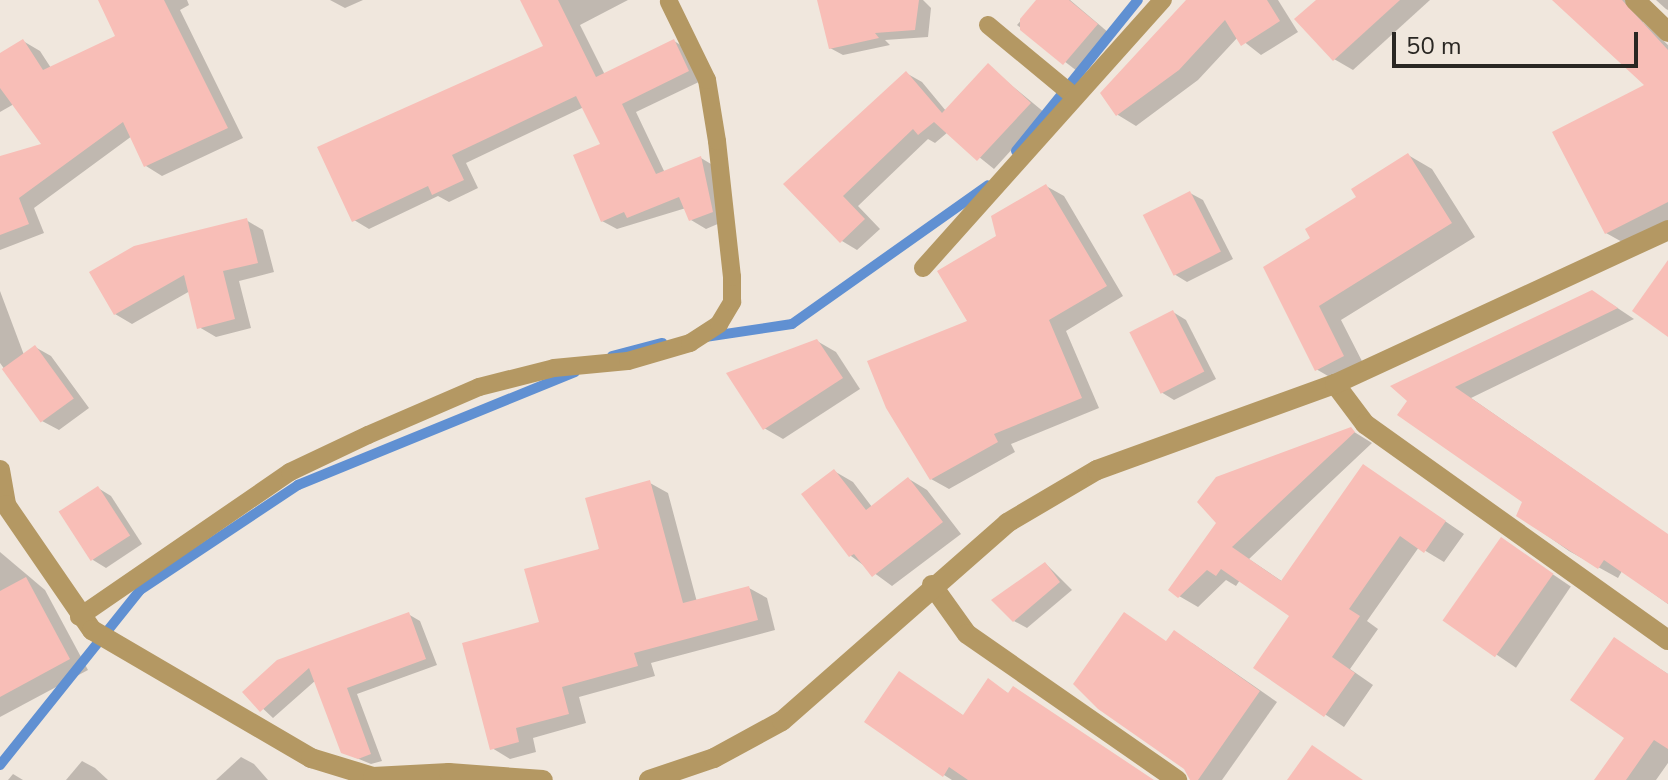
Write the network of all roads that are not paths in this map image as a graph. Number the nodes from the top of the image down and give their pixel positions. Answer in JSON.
{"nodes":[{"id":1,"x":1163,"y":0,"type":"edge"},
{"id":2,"x":1635,"y":0,"type":"edge"},
{"id":3,"x":669,"y":2,"type":"dead end"},
{"id":4,"x":988,"y":25,"type":"dead end"},
{"id":5,"x":1668,"y":32,"type":"edge"},
{"id":6,"x":1075,"y":97,"type":"junction"},
{"id":7,"x":1668,"y":230,"type":"edge"},
{"id":8,"x":923,"y":268,"type":"dead end"},
{"id":9,"x":1335,"y":384,"type":"junction"},
{"id":10,"x":0,"y":470,"type":"edge"},
{"id":11,"x":3,"y":507,"type":"edge"},
{"id":12,"x":932,"y":585,"type":"junction"},
{"id":13,"x":86,"y":623,"type":"junction"},
{"id":14,"x":1668,"y":640,"type":"edge"},
{"id":15,"x":543,"y":780,"type":"edge"},
{"id":16,"x":649,"y":780,"type":"edge"},
{"id":17,"x":1177,"y":780,"type":"edge"}],
"edges":[{"from":1,"to":6,"type":"lane"},
{"from":2,"to":5,"type":"street"},
{"from":3,"to":13,"type":"lane"},
{"from":4,"to":6,"type":"lane"},
{"from":6,"to":8,"type":"lane"},
{"from":7,"to":9,"type":"street"},
{"from":9,"to":12,"type":"street"},
{"from":9,"to":14,"type":"street"},
{"from":10,"to":11,"type":"street"},
{"from":11,"to":13,"type":"street"},
{"from":12,"to":16,"type":"street"},
{"from":12,"to":17,"type":"street"},
{"from":13,"to":15,"type":"street"}]}
